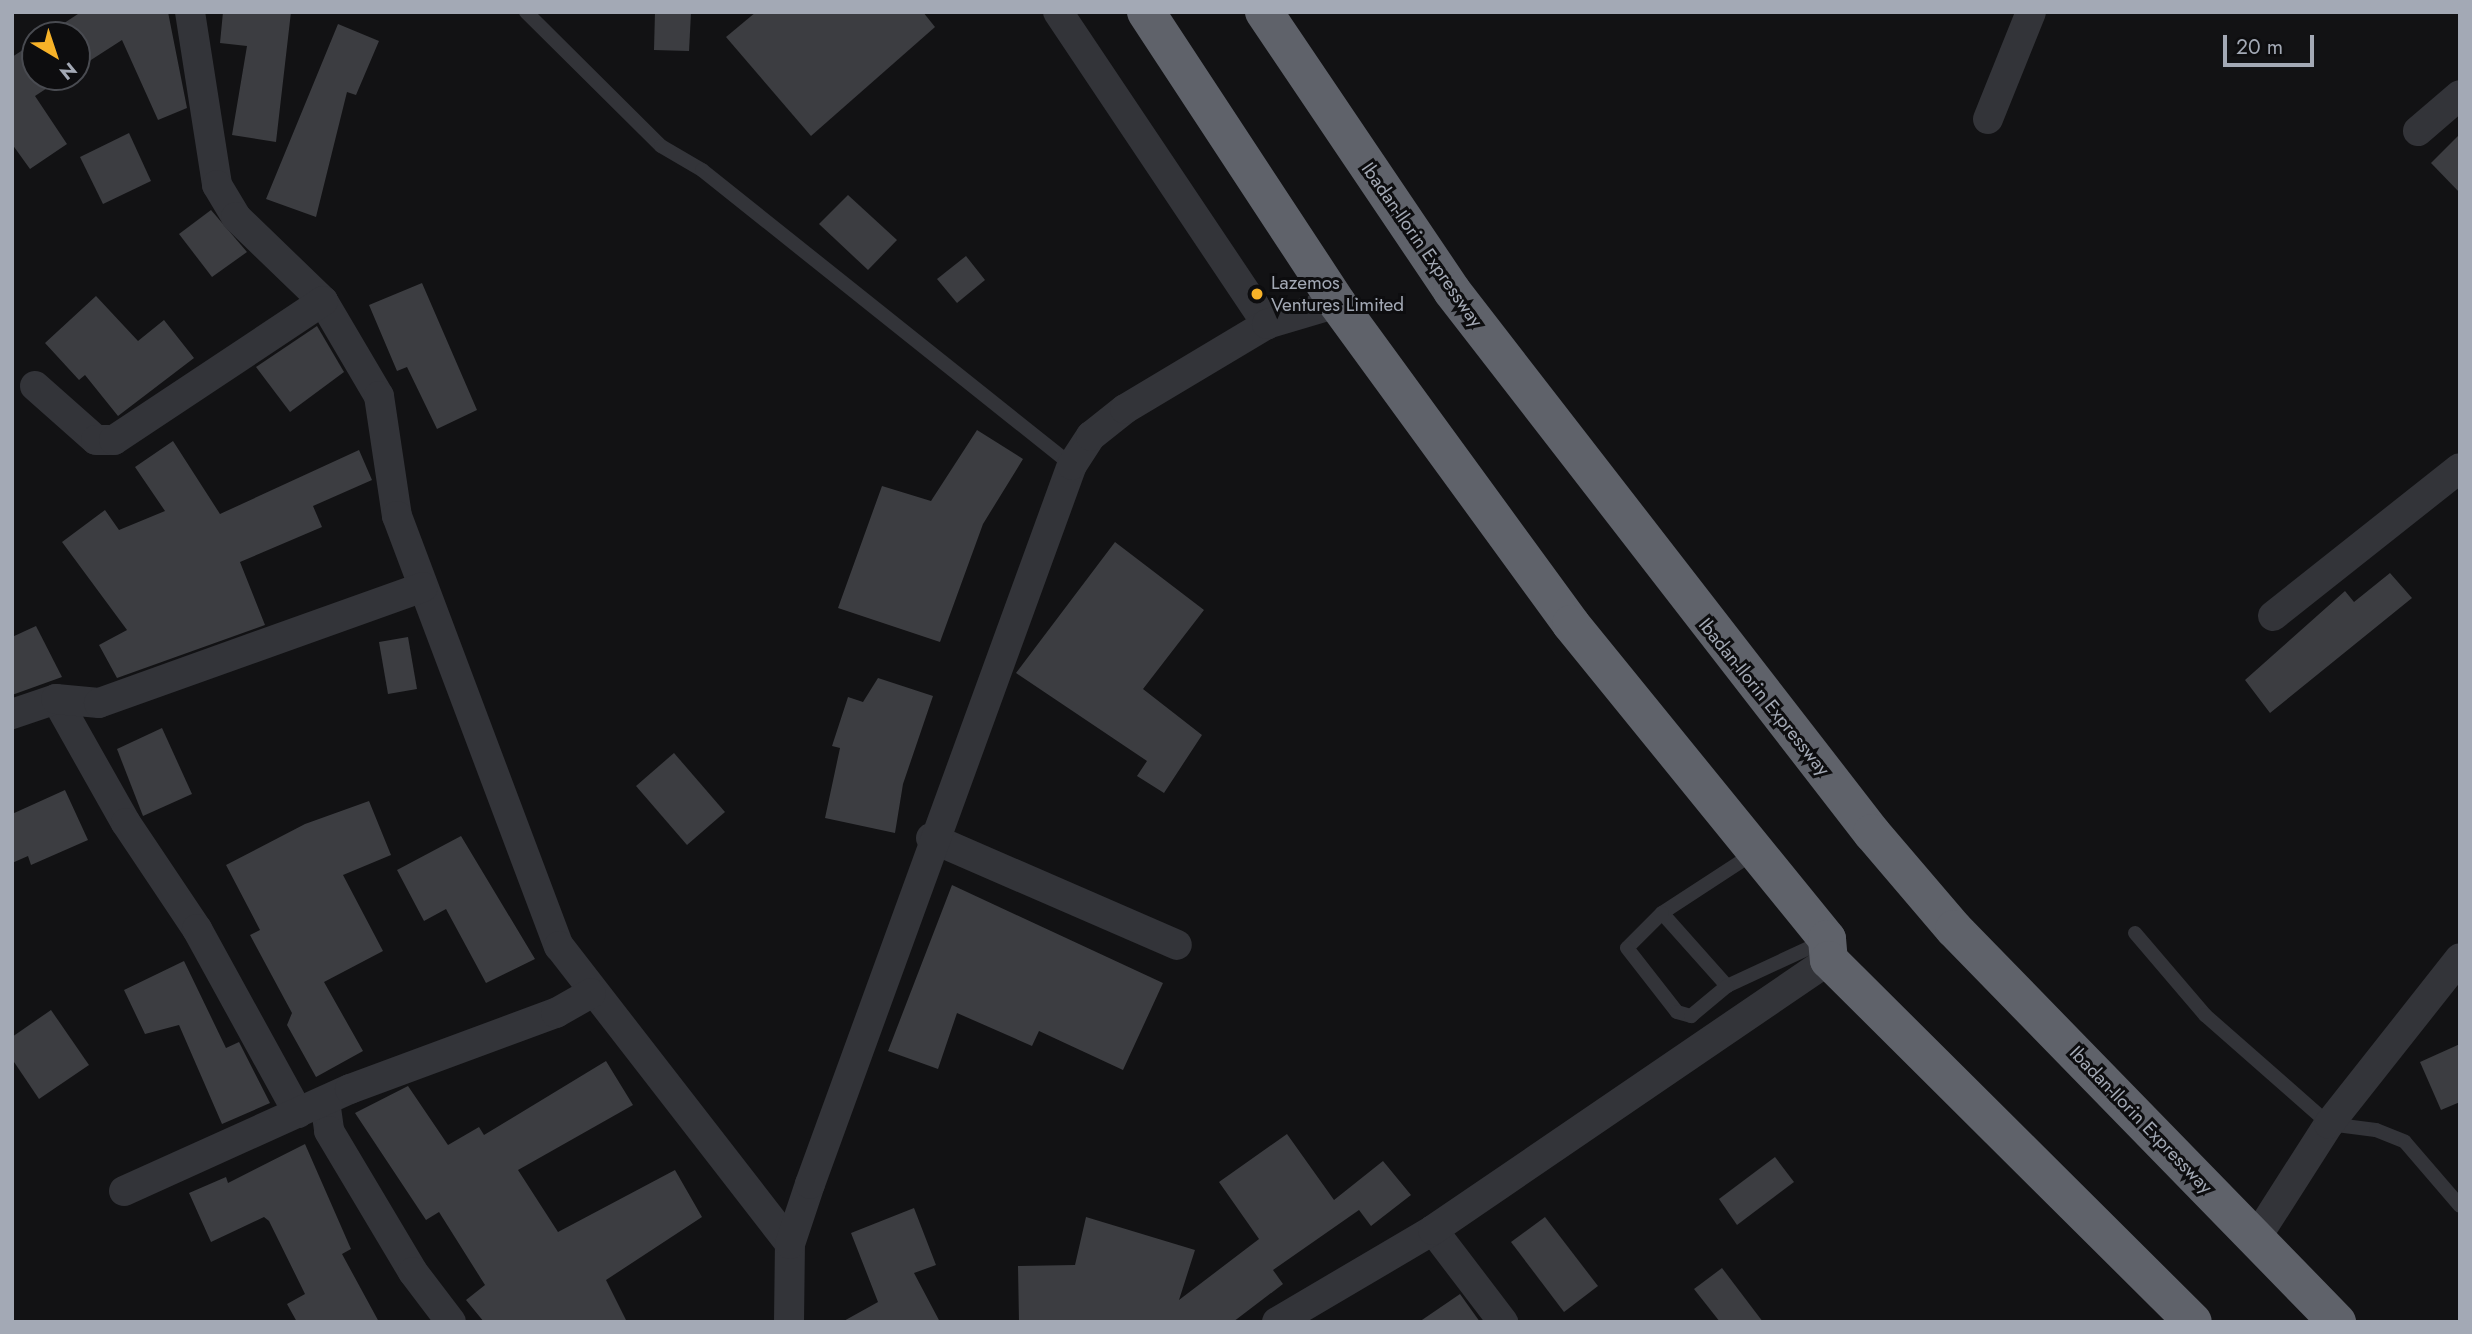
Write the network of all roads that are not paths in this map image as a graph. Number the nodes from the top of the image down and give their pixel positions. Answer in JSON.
{"nodes":[{"id":1,"x":190,"y":12,"type":"edge"},
{"id":2,"x":526,"y":12,"type":"edge"},
{"id":3,"x":1058,"y":12,"type":"edge"},
{"id":4,"x":1146,"y":12,"type":"edge"},
{"id":5,"x":1264,"y":12,"type":"edge"},
{"id":6,"x":2031,"y":12,"type":"edge"},
{"id":7,"x":2460,"y":95,"type":"edge"},
{"id":8,"x":1988,"y":119,"type":"dead end"},
{"id":9,"x":2418,"y":131,"type":"dead end"},
{"id":10,"x":323,"y":301,"type":"junction"},
{"id":11,"x":1337,"y":303,"type":"junction"},
{"id":12,"x":1267,"y":324,"type":"junction"},
{"id":13,"x":35,"y":386,"type":"dead end"},
{"id":14,"x":1072,"y":465,"type":"junction"},
{"id":15,"x":2460,"y":468,"type":"edge"},
{"id":16,"x":423,"y":587,"type":"junction"},
{"id":17,"x":2273,"y":616,"type":"dead end"},
{"id":18,"x":56,"y":699,"type":"junction"},
{"id":19,"x":12,"y":714,"type":"edge"},
{"id":20,"x":932,"y":838,"type":"junction"},
{"id":21,"x":1754,"y":853,"type":"junction"},
{"id":22,"x":1662,"y":913,"type":"junction"},
{"id":23,"x":2135,"y":933,"type":"dead end"},
{"id":24,"x":1177,"y":945,"type":"dead end"},
{"id":25,"x":1828,"y":950,"type":"junction"},
{"id":26,"x":2460,"y":958,"type":"edge"},
{"id":27,"x":1727,"y":986,"type":"junction"},
{"id":28,"x":591,"y":993,"type":"junction"},
{"id":29,"x":325,"y":1101,"type":"junction"},
{"id":30,"x":298,"y":1114,"type":"junction"},
{"id":31,"x":2329,"y":1124,"type":"junction"},
{"id":32,"x":124,"y":1191,"type":"dead end"},
{"id":33,"x":2460,"y":1206,"type":"edge"},
{"id":34,"x":1433,"y":1230,"type":"junction"},
{"id":35,"x":2256,"y":1238,"type":"junction"},
{"id":36,"x":790,"y":1244,"type":"junction"},
{"id":37,"x":451,"y":1322,"type":"edge"},
{"id":38,"x":789,"y":1322,"type":"edge"},
{"id":39,"x":1277,"y":1322,"type":"edge"},
{"id":40,"x":1503,"y":1322,"type":"edge"},
{"id":41,"x":2193,"y":1322,"type":"edge"},
{"id":42,"x":2337,"y":1322,"type":"edge"}],
"edges":[{"from":1,"to":10,"type":"street"},
{"from":2,"to":14,"type":"lane"},
{"from":3,"to":12,"type":"street"},
{"from":4,"to":11,"type":"highway"},
{"from":5,"to":35,"type":"highway","name":"Ibadan-Ilorin Expressway"},
{"from":6,"to":8,"type":"street"},
{"from":7,"to":9,"type":"street"},
{"from":10,"to":13,"type":"street"},
{"from":10,"to":16,"type":"street"},
{"from":11,"to":12,"type":"street"},
{"from":11,"to":21,"type":"highway"},
{"from":12,"to":14,"type":"street"},
{"from":14,"to":20,"type":"street"},
{"from":15,"to":17,"type":"street"},
{"from":16,"to":18,"type":"street"},
{"from":16,"to":28,"type":"street"},
{"from":18,"to":19,"type":"street"},
{"from":18,"to":30,"type":"street"},
{"from":20,"to":24,"type":"street"},
{"from":20,"to":36,"type":"street"},
{"from":21,"to":22,"type":"lane"},
{"from":21,"to":25,"type":"highway"},
{"from":22,"to":27,"type":"lane"},
{"from":22,"to":27,"type":"lane"},
{"from":23,"to":31,"type":"lane"},
{"from":25,"to":27,"type":"lane"},
{"from":25,"to":34,"type":"street"},
{"from":25,"to":41,"type":"highway"},
{"from":26,"to":31,"type":"street"},
{"from":28,"to":29,"type":"street"},
{"from":28,"to":36,"type":"street"},
{"from":29,"to":30,"type":"street"},
{"from":29,"to":37,"type":"street"},
{"from":30,"to":32,"type":"street"},
{"from":31,"to":33,"type":"lane"},
{"from":31,"to":35,"type":"street"},
{"from":34,"to":39,"type":"street"},
{"from":34,"to":40,"type":"street"},
{"from":35,"to":42,"type":"highway","name":"Ibadan-Ilorin Expressway"},
{"from":36,"to":38,"type":"street"}]}
